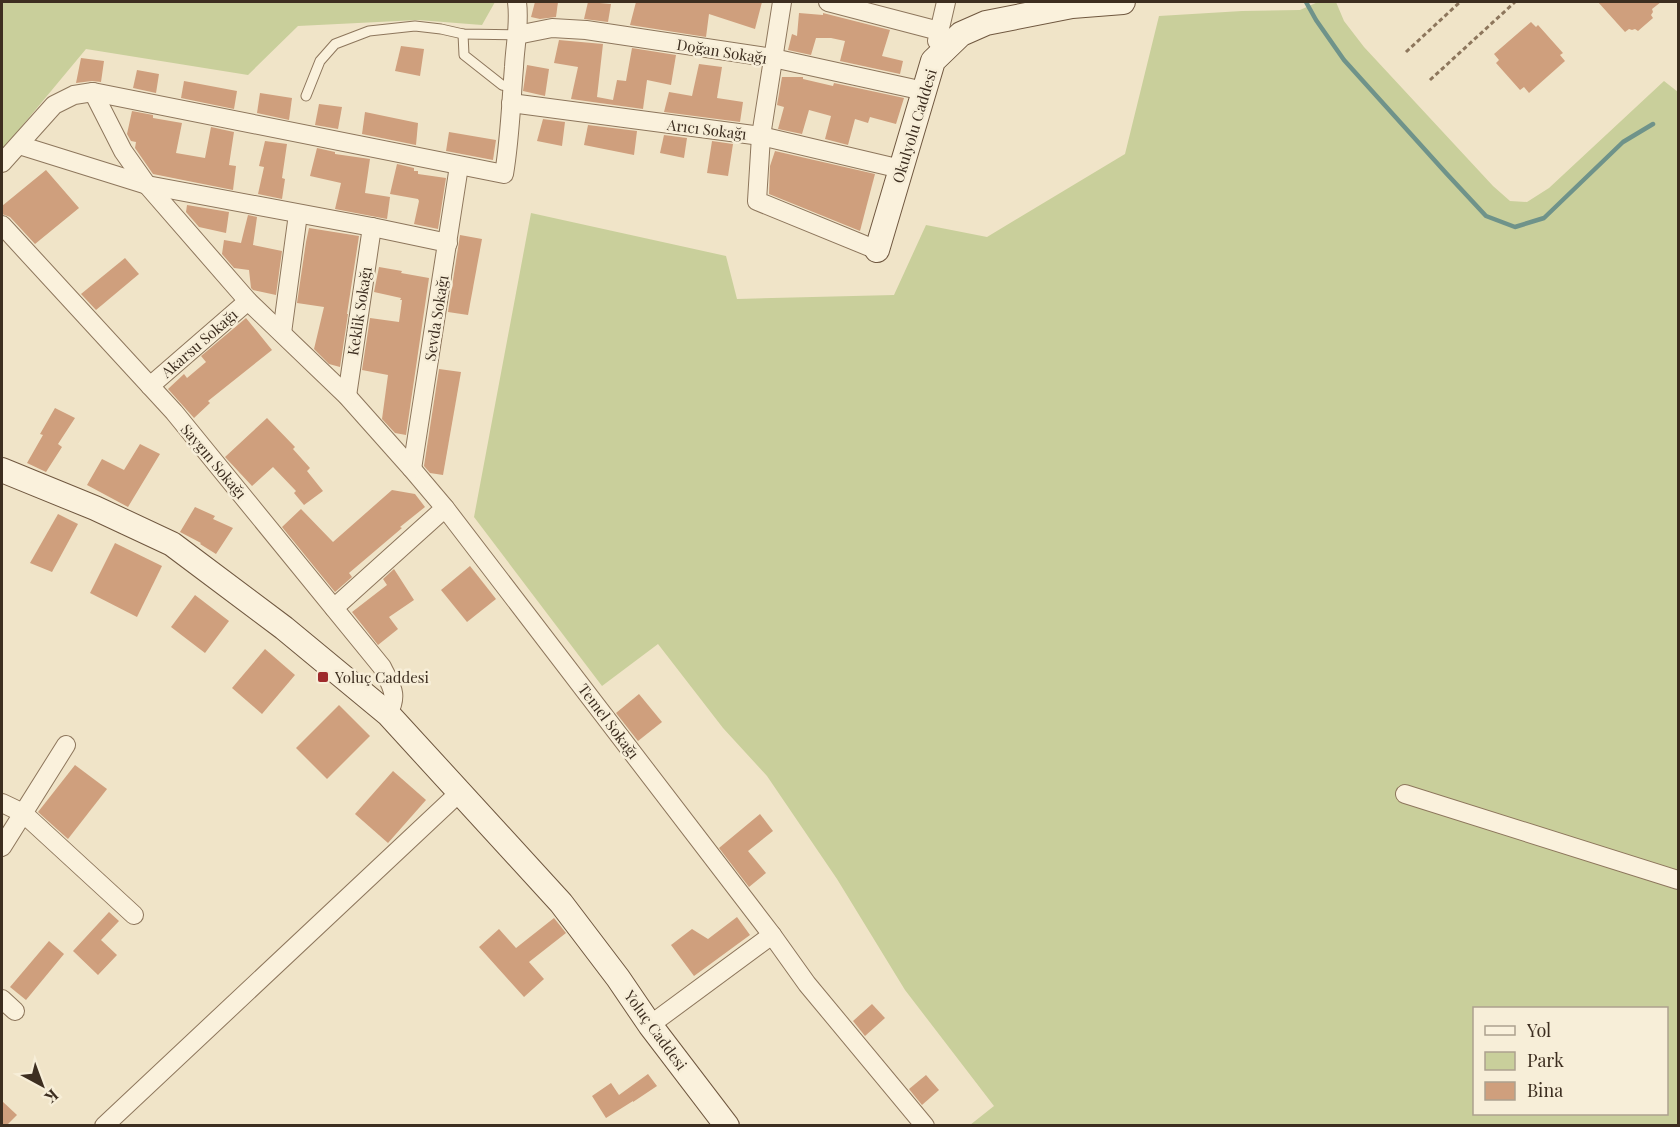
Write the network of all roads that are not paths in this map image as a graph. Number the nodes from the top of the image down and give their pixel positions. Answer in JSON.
{"nodes":[{"id":1,"x":517,"y":2,"type":"edge"},
{"id":2,"x":782,"y":2,"type":"edge"},
{"id":3,"x":828,"y":2,"type":"edge"},
{"id":4,"x":946,"y":2,"type":"edge"},
{"id":5,"x":1124,"y":2,"type":"edge"},
{"id":6,"x":939,"y":31,"type":"junction"},
{"id":7,"x":463,"y":34,"type":"junction"},
{"id":8,"x":517,"y":35,"type":"junction"},
{"id":9,"x":773,"y":58,"type":"junction"},
{"id":10,"x":933,"y":61,"type":"junction"},
{"id":11,"x":924,"y":91,"type":"junction"},
{"id":12,"x":93,"y":92,"type":"junction"},
{"id":13,"x":512,"y":95,"type":"junction"},
{"id":14,"x":306,"y":96,"type":"dead end"},
{"id":15,"x":761,"y":136,"type":"junction"},
{"id":16,"x":19,"y":145,"type":"junction"},
{"id":17,"x":2,"y":163,"type":"edge"},
{"id":18,"x":459,"y":166,"type":"junction"},
{"id":19,"x":901,"y":169,"type":"junction"},
{"id":20,"x":147,"y":185,"type":"junction"},
{"id":21,"x":298,"y":213,"type":"junction"},
{"id":22,"x":2,"y":225,"type":"edge"},
{"id":23,"x":372,"y":227,"type":"junction"},
{"id":24,"x":448,"y":243,"type":"junction"},
{"id":25,"x":877,"y":250,"type":"joint"},
{"id":26,"x":248,"y":301,"type":"junction"},
{"id":27,"x":282,"y":333,"type":"junction"},
{"id":28,"x":150,"y":386,"type":"junction"},
{"id":29,"x":346,"y":396,"type":"junction"},
{"id":30,"x":412,"y":469,"type":"junction"},
{"id":31,"x":2,"y":470,"type":"edge"},
{"id":32,"x":445,"y":508,"type":"junction"},
{"id":33,"x":334,"y":608,"type":"junction"},
{"id":34,"x":388,"y":714,"type":"junction"},
{"id":35,"x":66,"y":745,"type":"dead end"},
{"id":36,"x":460,"y":792,"type":"junction"},
{"id":37,"x":1405,"y":794,"type":"dead end"},
{"id":38,"x":2,"y":803,"type":"edge"},
{"id":39,"x":23,"y":813,"type":"junction"},
{"id":40,"x":2,"y":847,"type":"edge"},
{"id":41,"x":1678,"y":880,"type":"edge"},
{"id":42,"x":134,"y":915,"type":"dead end"},
{"id":43,"x":772,"y":935,"type":"junction"},
{"id":44,"x":650,"y":1025,"type":"junction"},
{"id":45,"x":104,"y":1125,"type":"edge"},
{"id":46,"x":728,"y":1125,"type":"edge"},
{"id":47,"x":925,"y":1125,"type":"edge"}],
"edges":[{"from":1,"to":8,"type":"street"},
{"from":2,"to":9,"type":"street"},
{"from":3,"to":6,"type":"street"},
{"from":4,"to":6,"type":"street"},
{"from":5,"to":10,"type":"street","name":"Okulyolu Caddesi"},
{"from":6,"to":10,"type":"street"},
{"from":7,"to":8,"type":"lane"},
{"from":7,"to":13,"type":"lane"},
{"from":7,"to":14,"type":"lane"},
{"from":8,"to":9,"type":"street","name":"Doğan Sokağı"},
{"from":8,"to":13,"type":"street"},
{"from":9,"to":11,"type":"street","name":"Doğan Sokağı"},
{"from":9,"to":15,"type":"street"},
{"from":10,"to":11,"type":"street","name":"Okulyolu Caddesi"},
{"from":11,"to":19,"type":"street","name":"Okulyolu Caddesi"},
{"from":12,"to":16,"type":"street"},
{"from":12,"to":18,"type":"street"},
{"from":12,"to":20,"type":"street","name":"Temel Sokağı"},
{"from":13,"to":15,"type":"street","name":"Arıcı Sokağı"},
{"from":13,"to":18,"type":"street"},
{"from":15,"to":19,"type":"street","name":"Arıcı Sokağı"},
{"from":15,"to":25,"type":"street"},
{"from":16,"to":17,"type":"street"},
{"from":16,"to":20,"type":"street"},
{"from":18,"to":24,"type":"street","name":"Sevda Sokağı"},
{"from":19,"to":25,"type":"street","name":"Okulyolu Caddesi"},
{"from":20,"to":21,"type":"street"},
{"from":20,"to":26,"type":"street","name":"Temel Sokağı"},
{"from":21,"to":23,"type":"street"},
{"from":21,"to":27,"type":"street"},
{"from":22,"to":28,"type":"street","name":"Saygın Sokağı"},
{"from":23,"to":24,"type":"street"},
{"from":23,"to":29,"type":"street","name":"Keklik Sokağı"},
{"from":24,"to":30,"type":"street","name":"Sevda Sokağı"},
{"from":26,"to":27,"type":"street","name":"Temel Sokağı"},
{"from":26,"to":28,"type":"street","name":"Akarsu Sokağı"},
{"from":27,"to":29,"type":"street","name":"Temel Sokağı"},
{"from":28,"to":33,"type":"street","name":"Saygın Sokağı"},
{"from":29,"to":30,"type":"street","name":"Temel Sokağı"},
{"from":30,"to":32,"type":"street","name":"Temel Sokağı"},
{"from":31,"to":34,"type":"street","name":"Yoluç Caddesi"},
{"from":32,"to":33,"type":"street"},
{"from":32,"to":43,"type":"street","name":"Temel Sokağı"},
{"from":33,"to":34,"type":"street","name":"Saygın Sokağı"},
{"from":34,"to":36,"type":"street","name":"Yoluç Caddesi"},
{"from":35,"to":39,"type":"street"},
{"from":36,"to":44,"type":"street","name":"Yoluç Caddesi"},
{"from":36,"to":45,"type":"street"},
{"from":37,"to":41,"type":"street"},
{"from":38,"to":39,"type":"street"},
{"from":39,"to":40,"type":"street"},
{"from":39,"to":42,"type":"street"},
{"from":43,"to":44,"type":"street"},
{"from":43,"to":47,"type":"street","name":"Temel Sokağı"},
{"from":44,"to":46,"type":"street","name":"Yoluç Caddesi"}]}
